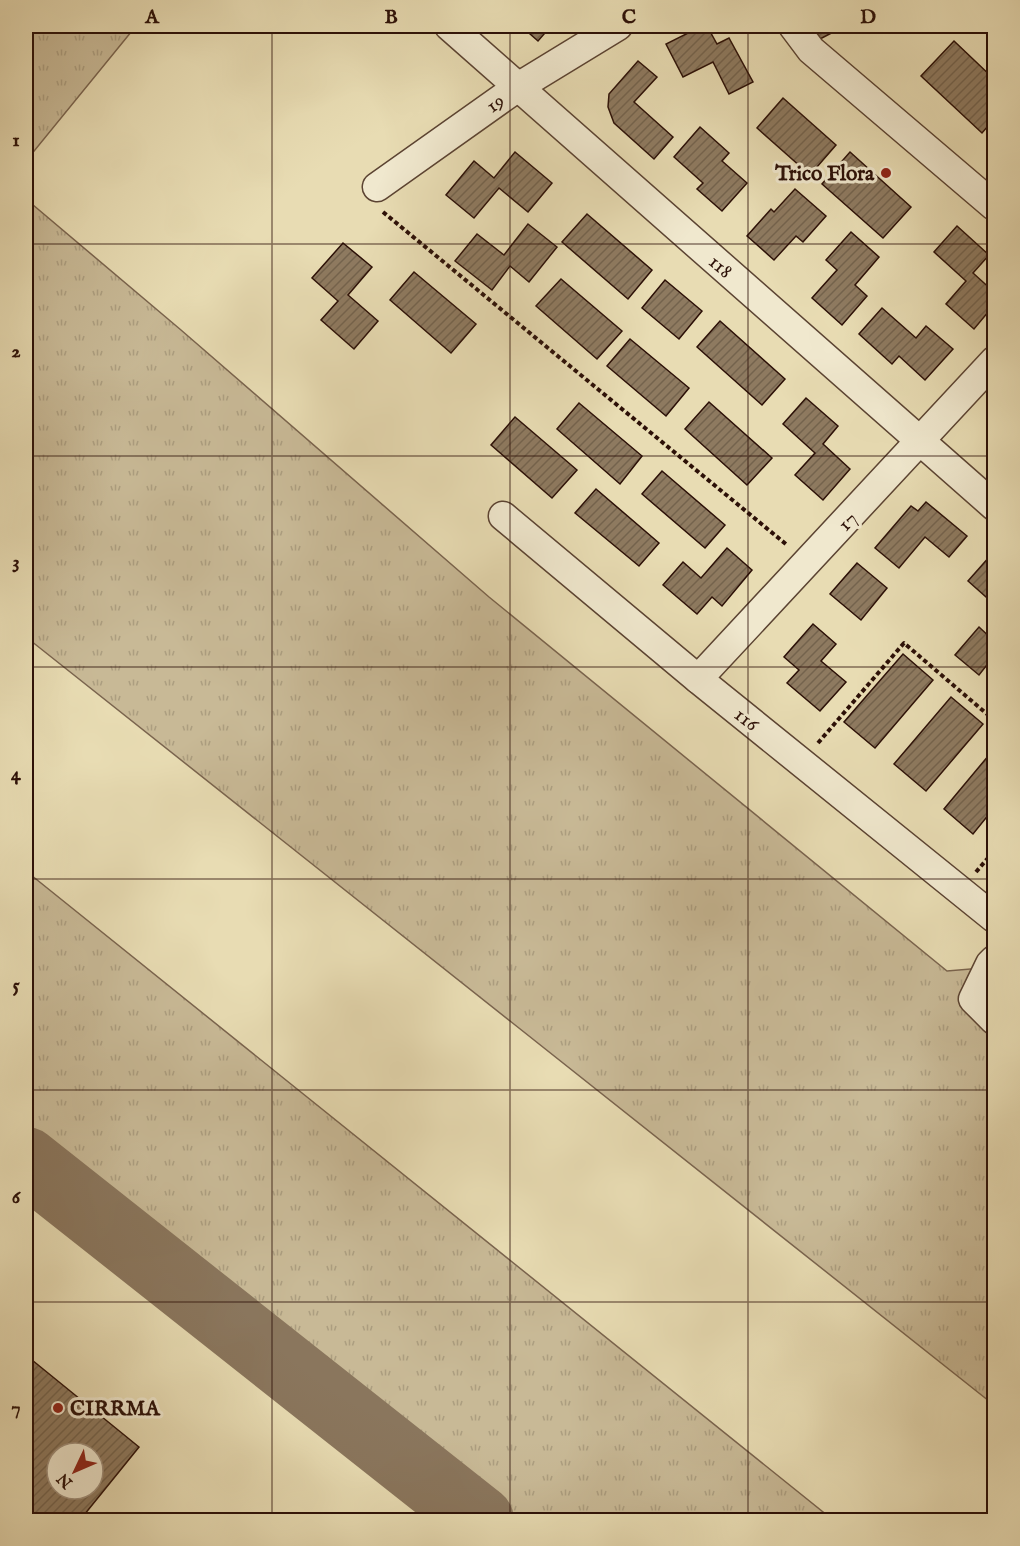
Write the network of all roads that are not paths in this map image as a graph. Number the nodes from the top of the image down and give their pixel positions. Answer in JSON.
{"nodes":[{"id":1,"x":450,"y":26,"type":"edge"},
{"id":2,"x":618,"y":26,"type":"edge"},
{"id":3,"x":793,"y":26,"type":"edge"},
{"id":4,"x":518,"y":87,"type":"junction"},
{"id":5,"x":378,"y":198,"type":"road end"},
{"id":6,"x":994,"y":206,"type":"edge"},
{"id":7,"x":994,"y":361,"type":"edge"},
{"id":8,"x":920,"y":441,"type":"junction"},
{"id":9,"x":994,"y":506,"type":"edge"},
{"id":10,"x":503,"y":516,"type":"dead end"},
{"id":11,"x":698,"y":679,"type":"junction"},
{"id":12,"x":994,"y":918,"type":"edge"},
{"id":13,"x":992,"y":962,"type":"edge"},
{"id":14,"x":994,"y":1020,"type":"edge"}],
"edges":[{"from":1,"to":4,"type":"street","name":"118"},
{"from":2,"to":4,"type":"street","name":"19"},
{"from":3,"to":6,"type":"street"},
{"from":4,"to":5,"type":"street","name":"19"},
{"from":4,"to":8,"type":"street","name":"118"},
{"from":7,"to":8,"type":"street","name":"17"},
{"from":8,"to":9,"type":"street","name":"118"},
{"from":8,"to":11,"type":"street","name":"17"},
{"from":10,"to":11,"type":"street","name":"116"},
{"from":11,"to":12,"type":"street","name":"116"},
{"from":13,"to":14,"type":"street"}]}
